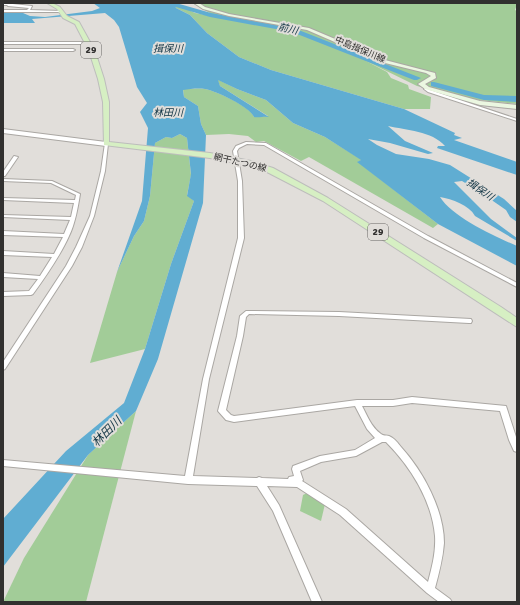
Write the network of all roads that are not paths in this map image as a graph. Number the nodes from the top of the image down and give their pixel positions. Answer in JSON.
{"nodes":[{"id":1,"x":4,"y":3,"type":"edge"},
{"id":2,"x":49,"y":3,"type":"edge"},
{"id":3,"x":196,"y":3,"type":"edge"},
{"id":4,"x":3,"y":11,"type":"edge"},
{"id":5,"x":28,"y":11,"type":"junction"},
{"id":6,"x":61,"y":11,"type":"junction"},
{"id":7,"x":3,"y":42,"type":"edge"},
{"id":8,"x":47,"y":42,"type":"junction"},
{"id":9,"x":88,"y":43,"type":"junction"},
{"id":10,"x":3,"y":50,"type":"edge"},
{"id":11,"x":40,"y":50,"type":"junction"},
{"id":12,"x":72,"y":50,"type":"dead end"},
{"id":13,"x":427,"y":88,"type":"junction"},
{"id":14,"x":517,"y":107,"type":"edge"},
{"id":15,"x":517,"y":120,"type":"edge"},
{"id":16,"x":3,"y":131,"type":"edge"},
{"id":17,"x":109,"y":145,"type":"junction"},
{"id":18,"x":16,"y":158,"type":"dead end"},
{"id":19,"x":233,"y":160,"type":"junction"},
{"id":20,"x":3,"y":175,"type":"edge"},
{"id":21,"x":3,"y":180,"type":"edge"},
{"id":22,"x":3,"y":200,"type":"edge"},
{"id":23,"x":77,"y":202,"type":"junction"},
{"id":24,"x":3,"y":216,"type":"edge"},
{"id":25,"x":72,"y":219,"type":"junction"},
{"id":26,"x":3,"y":233,"type":"edge"},
{"id":27,"x":67,"y":236,"type":"junction"},
{"id":28,"x":3,"y":253,"type":"edge"},
{"id":29,"x":56,"y":256,"type":"junction"},
{"id":30,"x":3,"y":275,"type":"edge"},
{"id":31,"x":42,"y":278,"type":"junction"},
{"id":32,"x":517,"y":285,"type":"edge"},
{"id":33,"x":3,"y":294,"type":"edge"},
{"id":34,"x":469,"y":321,"type":"dead end"},
{"id":35,"x":517,"y":323,"type":"edge"},
{"id":36,"x":3,"y":367,"type":"edge"},
{"id":37,"x":357,"y":403,"type":"junction"},
{"id":38,"x":382,"y":438,"type":"junction"},
{"id":39,"x":517,"y":448,"type":"edge"},
{"id":40,"x":3,"y":463,"type":"edge"},
{"id":41,"x":188,"y":480,"type":"junction"},
{"id":42,"x":260,"y":482,"type":"junction"},
{"id":43,"x":430,"y":590,"type":"junction"},
{"id":44,"x":317,"y":602,"type":"edge"},
{"id":45,"x":447,"y":602,"type":"edge"}],
"edges":[{"from":1,"to":5,"type":"street"},
{"from":2,"to":6,"type":"main road","number":"29"},
{"from":3,"to":13,"type":"main road","name":"中島揖保川線"},
{"from":4,"to":5,"type":"street"},
{"from":5,"to":6,"type":"street"},
{"from":6,"to":9,"type":"main road","number":"29"},
{"from":7,"to":8,"type":"street"},
{"from":8,"to":9,"type":"street"},
{"from":8,"to":11,"type":"street"},
{"from":9,"to":17,"type":"main road","number":"29"},
{"from":10,"to":11,"type":"street"},
{"from":11,"to":12,"type":"street"},
{"from":13,"to":14,"type":"main road"},
{"from":13,"to":15,"type":"street"},
{"from":16,"to":17,"type":"street"},
{"from":17,"to":19,"type":"main road","name":"網干たつの線","number":"29"},
{"from":17,"to":36,"type":"street"},
{"from":18,"to":20,"type":"street"},
{"from":19,"to":32,"type":"street"},
{"from":19,"to":35,"type":"main road","name":"網干たつの線","number":"29"},
{"from":19,"to":41,"type":"street"},
{"from":21,"to":23,"type":"street"},
{"from":22,"to":23,"type":"street"},
{"from":23,"to":25,"type":"street"},
{"from":24,"to":25,"type":"street"},
{"from":25,"to":27,"type":"street"},
{"from":26,"to":27,"type":"street"},
{"from":27,"to":29,"type":"street"},
{"from":28,"to":29,"type":"street"},
{"from":29,"to":31,"type":"street"},
{"from":30,"to":31,"type":"street"},
{"from":31,"to":33,"type":"street"},
{"from":34,"to":37,"type":"street"},
{"from":37,"to":38,"type":"street"},
{"from":37,"to":39,"type":"street"},
{"from":38,"to":42,"type":"street"},
{"from":38,"to":43,"type":"street"},
{"from":40,"to":41,"type":"street"},
{"from":41,"to":42,"type":"street"},
{"from":42,"to":43,"type":"street"},
{"from":42,"to":44,"type":"street"},
{"from":43,"to":45,"type":"street"}]}
